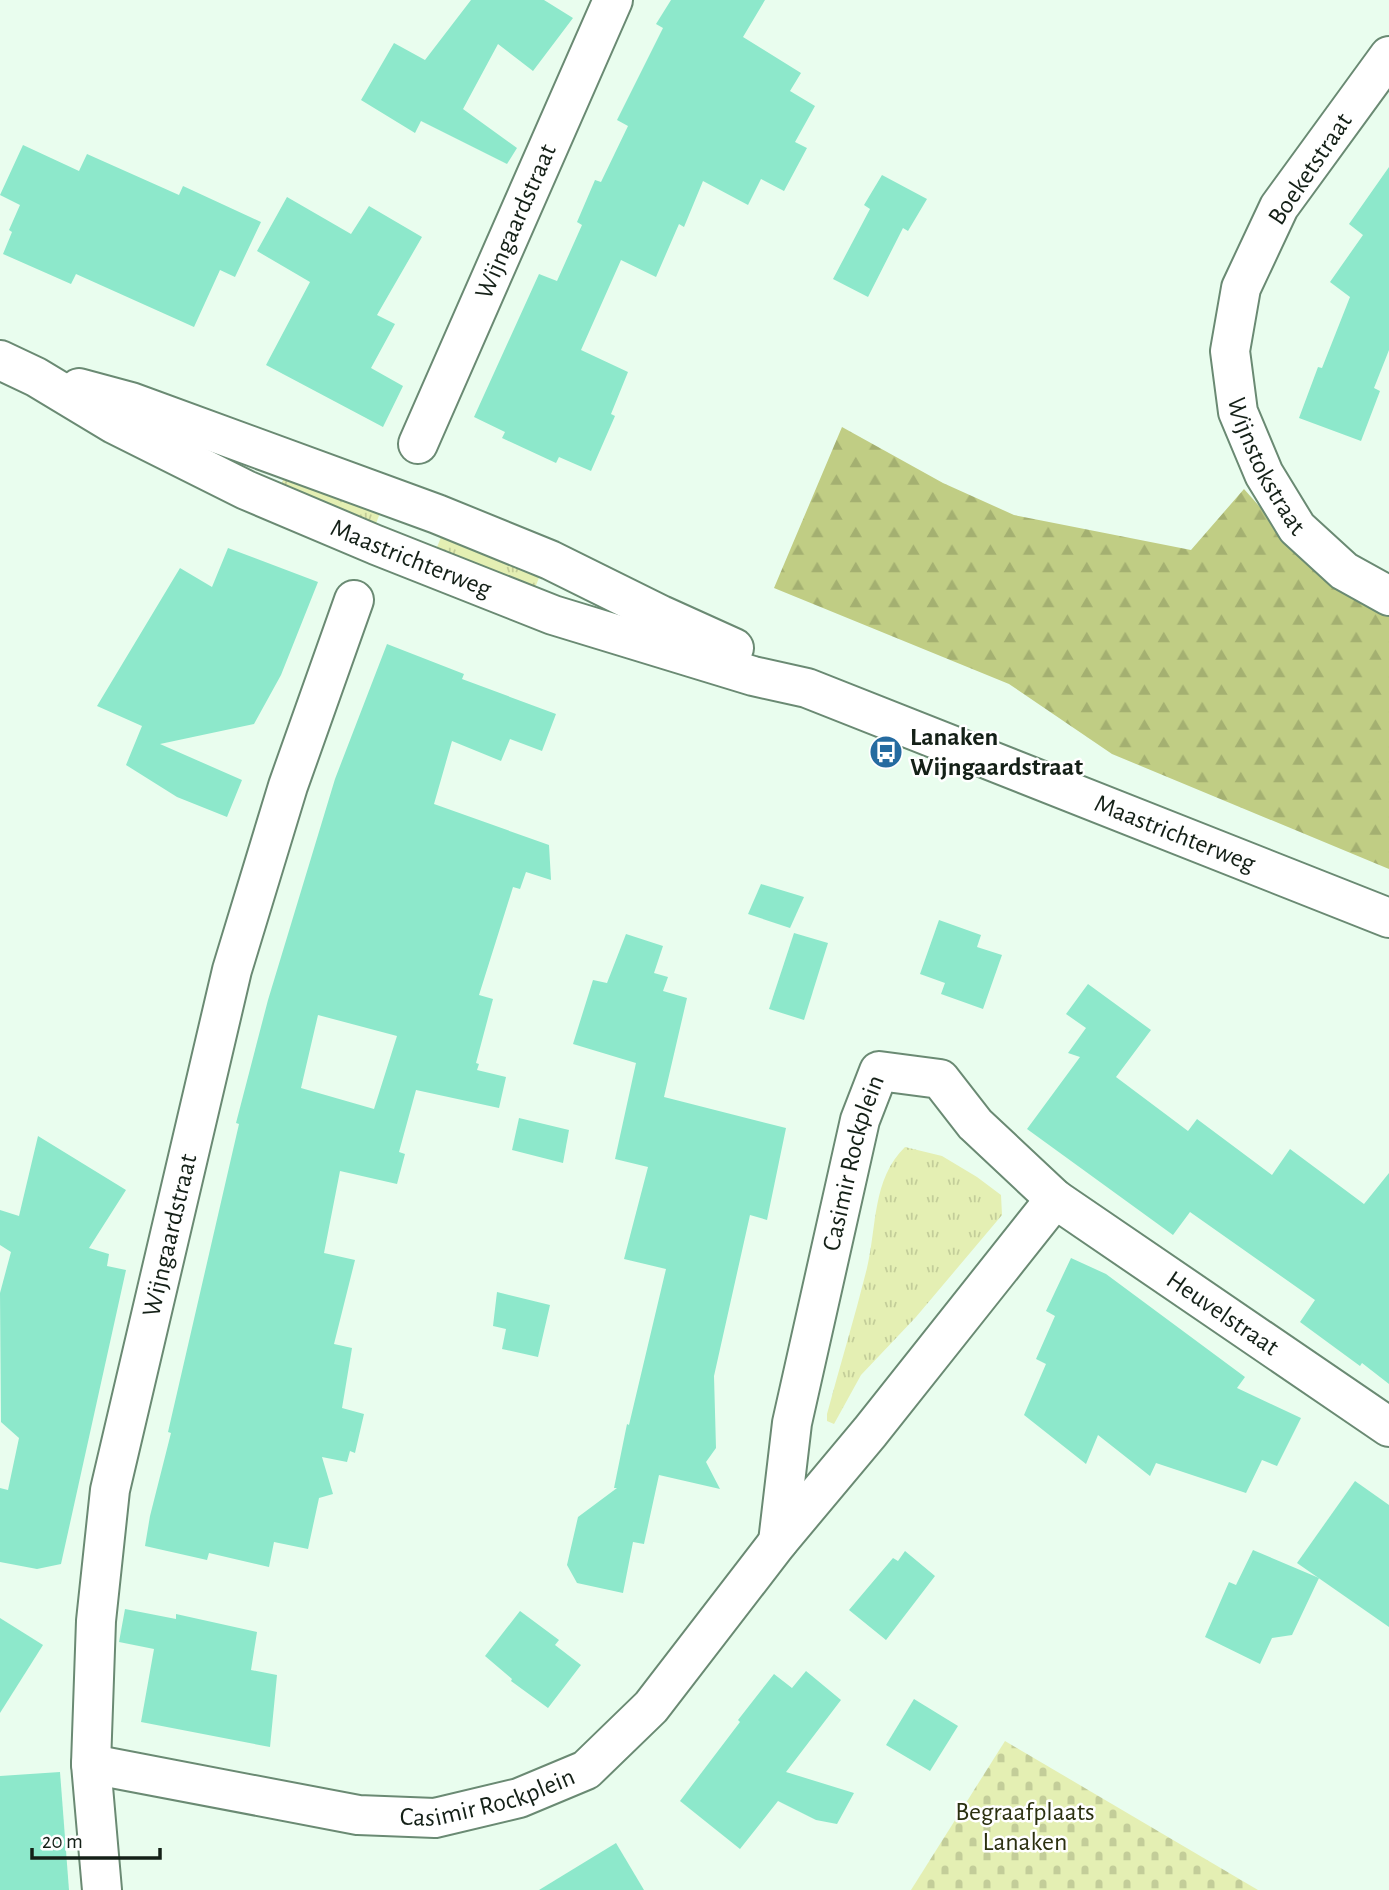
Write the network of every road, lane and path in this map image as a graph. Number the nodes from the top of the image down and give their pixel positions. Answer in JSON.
{"nodes":[{"id":1,"x":613,"y":0,"type":"edge"},
{"id":2,"x":1389,"y":57,"type":"edge"},
{"id":3,"x":1241,"y":288,"type":"joint"},
{"id":4,"x":0,"y":360,"type":"edge"},
{"id":5,"x":36,"y":377,"type":"junction"},
{"id":6,"x":418,"y":444,"type":"dead end"},
{"id":7,"x":1389,"y":596,"type":"edge"},
{"id":8,"x":354,"y":600,"type":"dead end"},
{"id":9,"x":807,"y":688,"type":"junction"},
{"id":10,"x":1389,"y":918,"type":"edge"},
{"id":11,"x":1055,"y":1199,"type":"junction"},
{"id":12,"x":1389,"y":1427,"type":"edge"},
{"id":13,"x":778,"y":1542,"type":"junction"},
{"id":14,"x":91,"y":1764,"type":"junction"},
{"id":15,"x":102,"y":1890,"type":"edge"}],
"edges":[{"from":1,"to":6,"type":"street","name":"Wijngaardstraat"},
{"from":2,"to":3,"type":"street","name":"Boeketstraat"},
{"from":3,"to":7,"type":"street","name":"Wijnstokstraat"},
{"from":4,"to":5,"type":"street","name":"Maastrichterweg"},
{"from":5,"to":9,"type":"street","name":"Maastrichterweg"},
{"from":5,"to":9,"type":"street","name":"Maastrichterweg"},
{"from":8,"to":14,"type":"street","name":"Wijngaardstraat"},
{"from":9,"to":10,"type":"street","name":"Maastrichterweg"},
{"from":11,"to":12,"type":"street","name":"Heuvelstraat"},
{"from":11,"to":13,"type":"street","name":"Casimir Rockplein"},
{"from":11,"to":13,"type":"street","name":"Casimir Rockplein"},
{"from":13,"to":14,"type":"street","name":"Casimir Rockplein"},
{"from":14,"to":15,"type":"street","name":"Wijngaardstraat"}]}
